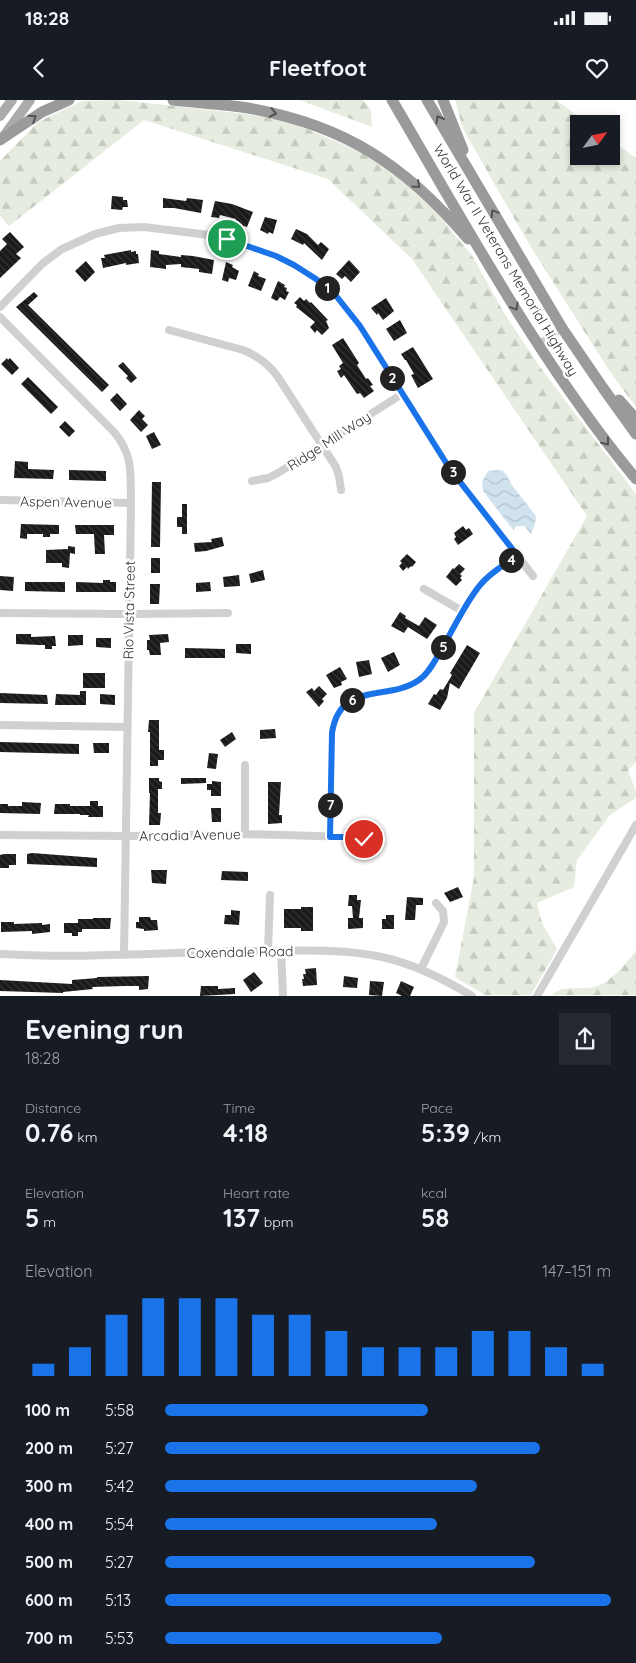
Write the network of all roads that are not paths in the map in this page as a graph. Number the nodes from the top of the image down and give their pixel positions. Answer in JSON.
{"nodes":[{"id":1,"x":12,"y":100,"type":"edge"},
{"id":2,"x":30,"y":100,"type":"edge"},
{"id":3,"x":69,"y":100,"type":"edge"},
{"id":4,"x":173,"y":100,"type":"edge"},
{"id":5,"x":392,"y":100,"type":"edge"},
{"id":6,"x":427,"y":100,"type":"edge"},
{"id":7,"x":443,"y":100,"type":"edge"},
{"id":8,"x":0,"y":116,"type":"edge"},
{"id":9,"x":0,"y":141,"type":"edge"},
{"id":10,"x":468,"y":169,"type":"junction"},
{"id":11,"x":490,"y":266,"type":"junction"},
{"id":12,"x":0,"y":307,"type":"edge"},
{"id":13,"x":0,"y":318,"type":"edge"},
{"id":14,"x":562,"y":328,"type":"junction"},
{"id":15,"x":169,"y":330,"type":"dead end"},
{"id":16,"x":538,"y":345,"type":"junction"},
{"id":17,"x":602,"y":388,"type":"junction"},
{"id":18,"x":402,"y":394,"type":"junction"},
{"id":19,"x":636,"y":419,"type":"edge"},
{"id":20,"x":636,"y":434,"type":"edge"},
{"id":21,"x":322,"y":445,"type":"junction"},
{"id":22,"x":636,"y":479,"type":"edge"},
{"id":23,"x":252,"y":481,"type":"dead end"},
{"id":24,"x":341,"y":490,"type":"dead end"},
{"id":25,"x":0,"y":500,"type":"edge"},
{"id":26,"x":131,"y":503,"type":"junction"},
{"id":27,"x":517,"y":555,"type":"junction"},
{"id":28,"x":533,"y":576,"type":"dead end"},
{"id":29,"x":424,"y":589,"type":"dead end"},
{"id":30,"x":0,"y":612,"type":"edge"},
{"id":31,"x":464,"y":612,"type":"junction"},
{"id":32,"x":129,"y":614,"type":"junction"},
{"id":33,"x":228,"y":614,"type":"dead end"},
{"id":34,"x":0,"y":725,"type":"edge"},
{"id":35,"x":127,"y":727,"type":"junction"},
{"id":36,"x":245,"y":765,"type":"dead end"},
{"id":37,"x":636,"y":825,"type":"edge"},
{"id":38,"x":0,"y":834,"type":"edge"},
{"id":39,"x":245,"y":834,"type":"junction"},
{"id":40,"x":126,"y":836,"type":"junction"},
{"id":41,"x":330,"y":837,"type":"junction"},
{"id":42,"x":378,"y":846,"type":"dead end"},
{"id":43,"x":270,"y":895,"type":"dead end"},
{"id":44,"x":436,"y":903,"type":"dead end"},
{"id":45,"x":268,"y":951,"type":"junction"},
{"id":46,"x":281,"y":951,"type":"junction"},
{"id":47,"x":0,"y":954,"type":"edge"},
{"id":48,"x":124,"y":955,"type":"junction"},
{"id":49,"x":421,"y":969,"type":"junction"},
{"id":50,"x":283,"y":996,"type":"edge"},
{"id":51,"x":472,"y":996,"type":"edge"},
{"id":52,"x":537,"y":996,"type":"edge"}],
"edges":[{"from":1,"to":8,"type":"main road"},
{"from":2,"to":9,"type":"main road"},
{"from":9,"to":3,"type":"highway","one_way":true},
{"from":4,"to":11,"type":"highway","one_way":true},
{"from":5,"to":11,"type":"highway","name":"World War II Veterans Memorial Highway"},
{"from":10,"to":6,"type":"highway","name":"World War II Veterans Memorial Highway","one_way":true},
{"from":7,"to":10,"type":"highway"},
{"from":14,"to":10,"type":"highway","name":"World War II Veterans Memorial Highway","one_way":true},
{"from":11,"to":16,"type":"highway","name":"World War II Veterans Memorial Highway","one_way":true},
{"from":12,"to":18,"type":"street"},
{"from":13,"to":26,"type":"street","name":"Rio Vista Street"},
{"from":14,"to":16,"type":"street"},
{"from":14,"to":17,"type":"highway","name":"World War II Veterans Memorial Highway"},
{"from":15,"to":21,"type":"street"},
{"from":16,"to":22,"type":"highway","name":"World War II Veterans Memorial Highway","one_way":true},
{"from":17,"to":19,"type":"highway"},
{"from":17,"to":20,"type":"highway","name":"World War II Veterans Memorial Highway"},
{"from":18,"to":21,"type":"street","name":"Ridge Mill Way"},
{"from":18,"to":27,"type":"street"},
{"from":21,"to":23,"type":"street","name":"Ridge Mill Way"},
{"from":21,"to":24,"type":"street"},
{"from":25,"to":26,"type":"street","name":"Aspen Avenue"},
{"from":26,"to":32,"type":"street","name":"Rio Vista Street"},
{"from":27,"to":28,"type":"street"},
{"from":27,"to":31,"type":"street"},
{"from":29,"to":31,"type":"street"},
{"from":30,"to":32,"type":"street"},
{"from":31,"to":41,"type":"street"},
{"from":32,"to":33,"type":"street"},
{"from":32,"to":35,"type":"street","name":"Rio Vista Street"},
{"from":34,"to":35,"type":"street"},
{"from":35,"to":40,"type":"street","name":"Rio Vista Street"},
{"from":36,"to":39,"type":"street"},
{"from":37,"to":52,"type":"street"},
{"from":38,"to":40,"type":"street","name":"Arcadia Avenue"},
{"from":39,"to":40,"type":"street","name":"Arcadia Avenue"},
{"from":39,"to":41,"type":"street","name":"Arcadia Avenue"},
{"from":40,"to":48,"type":"street","name":"Rio Vista Street"},
{"from":41,"to":42,"type":"street","name":"Arcadia Avenue"},
{"from":43,"to":45,"type":"street"},
{"from":44,"to":49,"type":"street"},
{"from":45,"to":46,"type":"street","name":"Coxendale Road"},
{"from":45,"to":48,"type":"street","name":"Coxendale Road"},
{"from":46,"to":49,"type":"street","name":"Coxendale Road"},
{"from":46,"to":50,"type":"street"},
{"from":47,"to":48,"type":"street","name":"Coxendale Road"},
{"from":49,"to":51,"type":"street","name":"Coxendale Road"}]}
